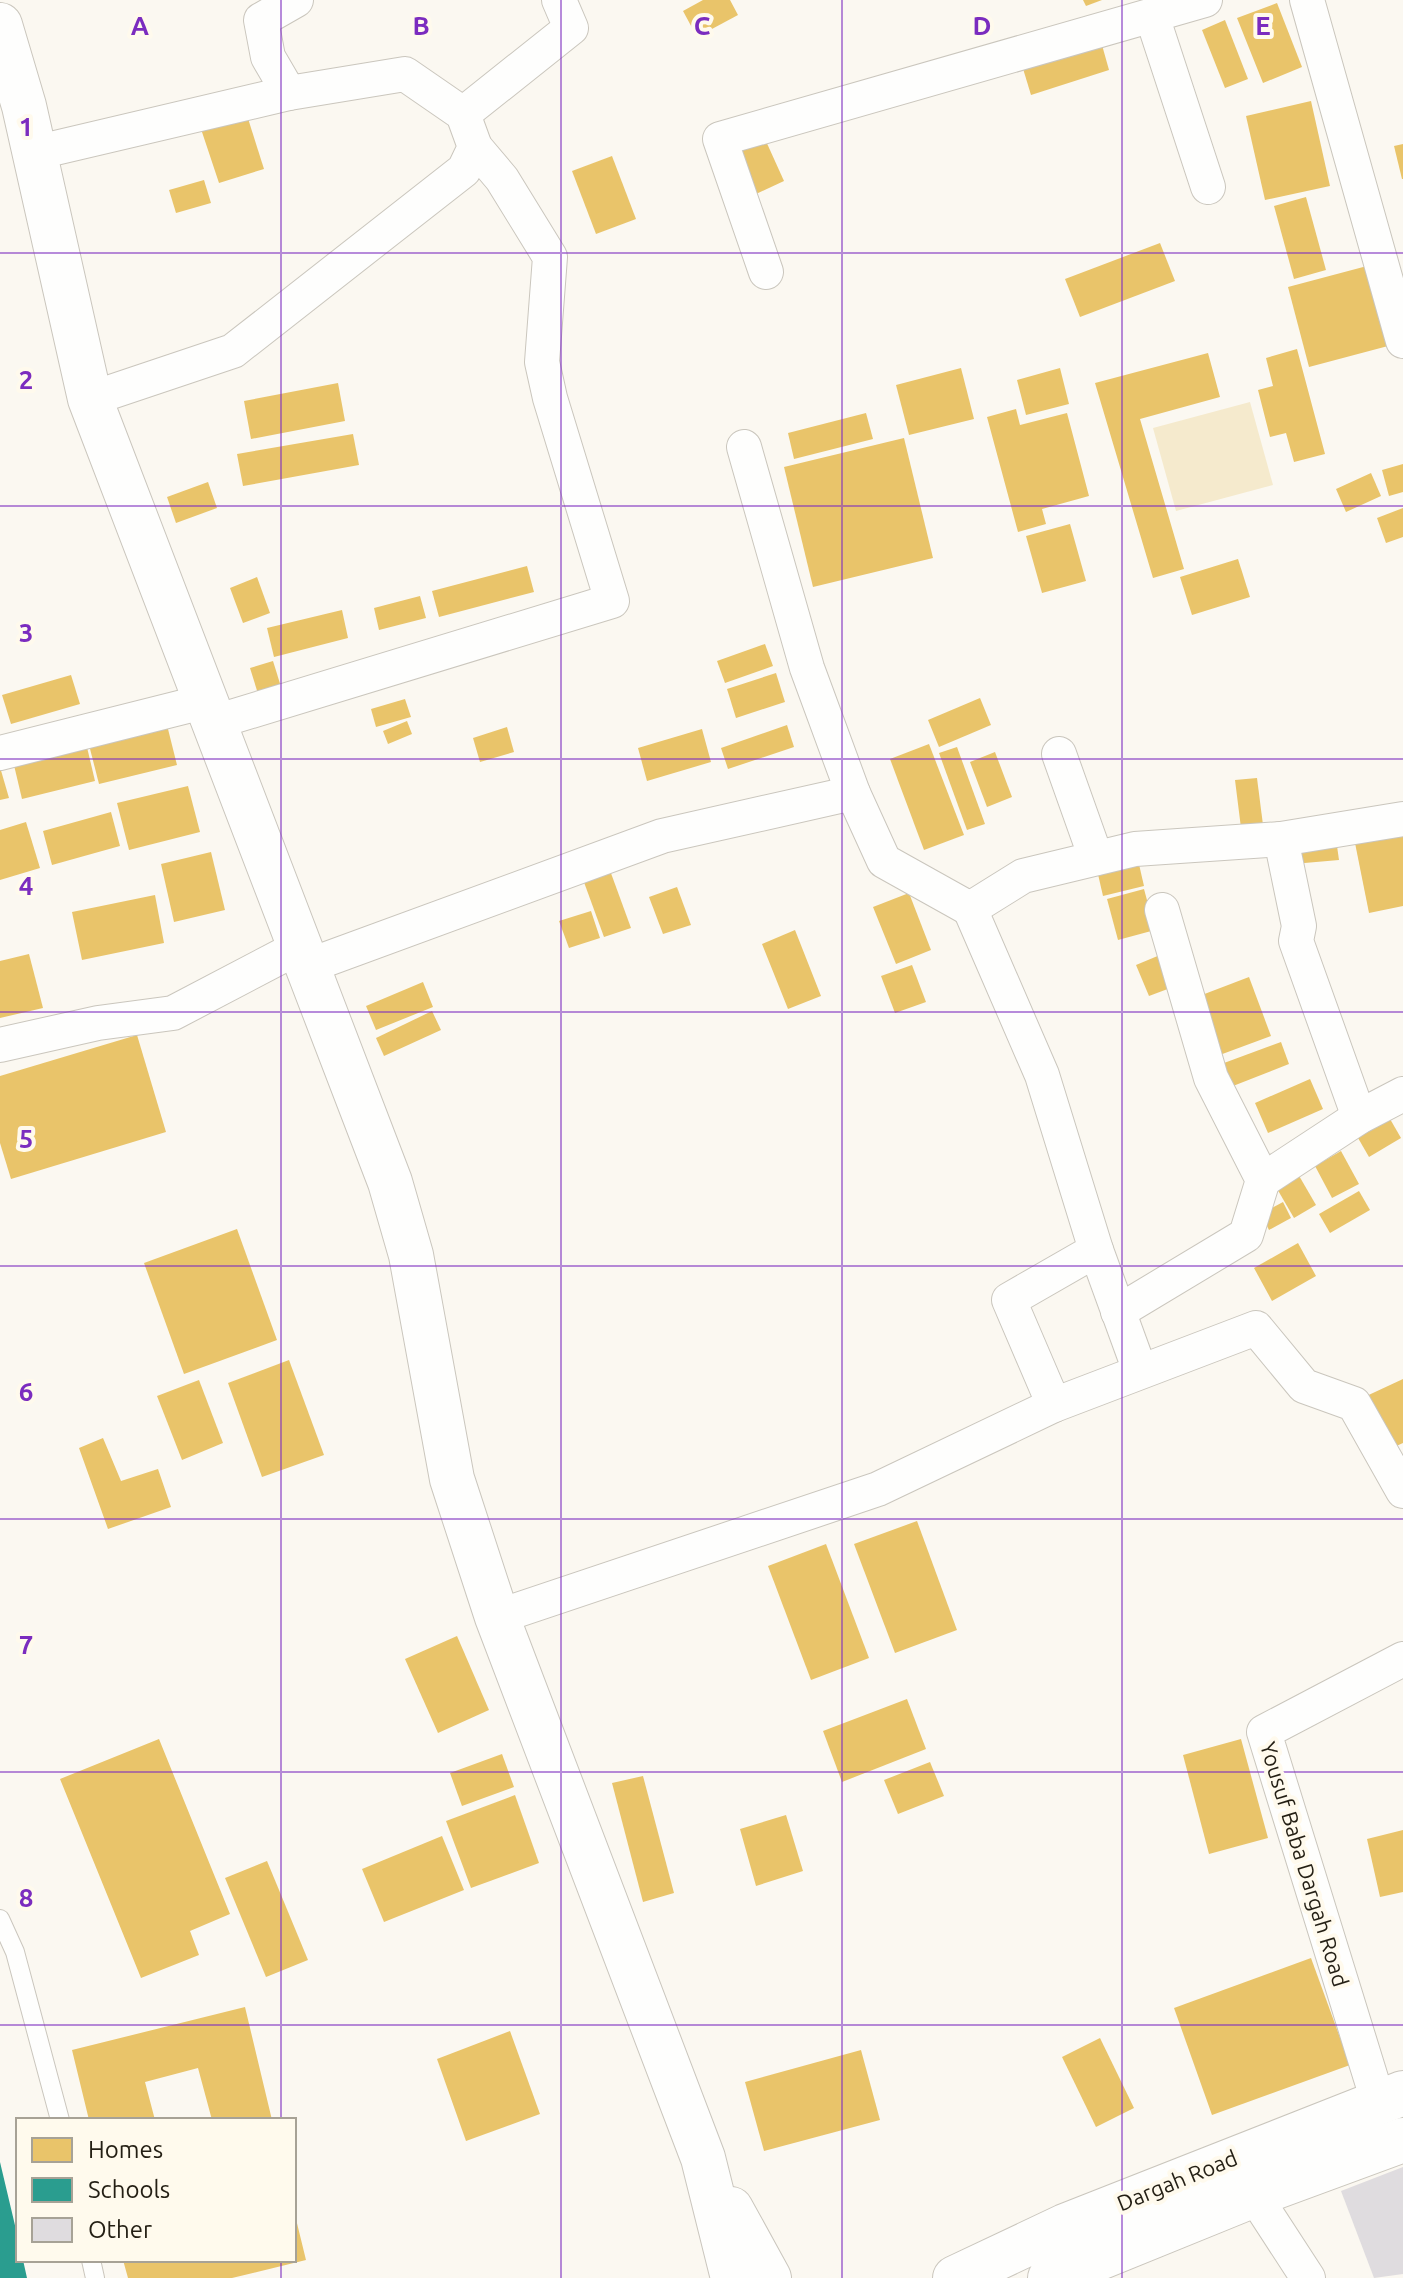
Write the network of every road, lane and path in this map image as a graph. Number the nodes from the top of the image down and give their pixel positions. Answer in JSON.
{"nodes":[{"id":1,"x":296,"y":0,"type":"edge"},
{"id":2,"x":592,"y":0,"type":"edge"},
{"id":3,"x":1205,"y":0,"type":"edge"},
{"id":4,"x":1307,"y":0,"type":"edge"},
{"id":5,"x":565,"y":14,"type":"edge"},
{"id":6,"x":1152,"y":16,"type":"junction"},
{"id":7,"x":0,"y":25,"type":"edge"},
{"id":8,"x":289,"y":93,"type":"junction"},
{"id":9,"x":12,"y":109,"type":"edge"},
{"id":10,"x":463,"y":114,"type":"junction"},
{"id":11,"x":475,"y":147,"type":"junction"},
{"id":12,"x":34,"y":153,"type":"junction"},
{"id":13,"x":1208,"y":187,"type":"dead end"},
{"id":14,"x":766,"y":272,"type":"dead end"},
{"id":15,"x":1403,"y":341,"type":"edge"},
{"id":16,"x":90,"y":399,"type":"junction"},
{"id":17,"x":744,"y":447,"type":"dead end"},
{"id":18,"x":211,"y":712,"type":"junction"},
{"id":19,"x":0,"y":753,"type":"edge"},
{"id":20,"x":1059,"y":754,"type":"dead end"},
{"id":21,"x":853,"y":793,"type":"junction"},
{"id":22,"x":1403,"y":819,"type":"edge"},
{"id":23,"x":1281,"y":839,"type":"junction"},
{"id":24,"x":1096,"y":858,"type":"junction"},
{"id":25,"x":970,"y":909,"type":"junction"},
{"id":26,"x":1162,"y":910,"type":"dead end"},
{"id":27,"x":303,"y":957,"type":"junction"},
{"id":28,"x":0,"y":1045,"type":"edge"},
{"id":29,"x":1403,"y":1094,"type":"edge"},
{"id":30,"x":1359,"y":1117,"type":"junction"},
{"id":31,"x":1263,"y":1180,"type":"junction"},
{"id":32,"x":1096,"y":1250,"type":"junction"},
{"id":33,"x":1118,"y":1312,"type":"junction"},
{"id":34,"x":1140,"y":1371,"type":"junction"},
{"id":35,"x":1054,"y":1405,"type":"junction"},
{"id":36,"x":1403,"y":1491,"type":"edge"},
{"id":37,"x":497,"y":1617,"type":"junction"},
{"id":38,"x":1403,"y":1659,"type":"edge"},
{"id":39,"x":0,"y":1919,"type":"edge"},
{"id":40,"x":1391,"y":2097,"type":"edge"},
{"id":41,"x":59,"y":2118,"type":"edge"},
{"id":42,"x":1403,"y":2140,"type":"edge"},
{"id":43,"x":703,"y":2158,"type":"junction"},
{"id":44,"x":1254,"y":2195,"type":"junction"},
{"id":45,"x":733,"y":2278,"type":"edge"},
{"id":46,"x":769,"y":2278,"type":"edge"},
{"id":47,"x":955,"y":2278,"type":"edge"},
{"id":48,"x":1050,"y":2278,"type":"edge"},
{"id":49,"x":1308,"y":2278,"type":"edge"}],
"edges":[{"from":1,"to":8,"type":"street"},
{"from":2,"to":5,"type":"street"},
{"from":3,"to":6,"type":"street"},
{"from":4,"to":15,"type":"street"},
{"from":5,"to":10,"type":"street"},
{"from":6,"to":13,"type":"street"},
{"from":6,"to":14,"type":"street"},
{"from":7,"to":9,"type":"street"},
{"from":8,"to":10,"type":"street"},
{"from":8,"to":12,"type":"street"},
{"from":9,"to":12,"type":"street"},
{"from":10,"to":11,"type":"street"},
{"from":11,"to":16,"type":"street"},
{"from":11,"to":18,"type":"street"},
{"from":12,"to":16,"type":"street"},
{"from":16,"to":18,"type":"street"},
{"from":17,"to":21,"type":"street"},
{"from":18,"to":19,"type":"street"},
{"from":18,"to":27,"type":"street"},
{"from":20,"to":24,"type":"street"},
{"from":21,"to":25,"type":"street"},
{"from":21,"to":27,"type":"street"},
{"from":22,"to":23,"type":"street"},
{"from":23,"to":24,"type":"street"},
{"from":23,"to":30,"type":"street"},
{"from":24,"to":25,"type":"street"},
{"from":25,"to":32,"type":"street"},
{"from":26,"to":31,"type":"street"},
{"from":27,"to":28,"type":"street"},
{"from":27,"to":37,"type":"street"},
{"from":29,"to":30,"type":"street"},
{"from":30,"to":31,"type":"street"},
{"from":31,"to":33,"type":"street"},
{"from":32,"to":33,"type":"street"},
{"from":32,"to":35,"type":"street"},
{"from":33,"to":34,"type":"street"},
{"from":34,"to":35,"type":"street"},
{"from":34,"to":36,"type":"street"},
{"from":35,"to":37,"type":"street"},
{"from":37,"to":43,"type":"street"},
{"from":38,"to":40,"type":"street","name":"Yousuf Baba Dargah Road"},
{"from":39,"to":41,"type":"lane"},
{"from":40,"to":47,"type":"street","name":"Dargah Road"},
{"from":42,"to":44,"type":"street","name":"Dargah Road"},
{"from":43,"to":45,"type":"street"},
{"from":43,"to":46,"type":"street"},
{"from":44,"to":48,"type":"street","name":"Dargah Road"},
{"from":44,"to":49,"type":"street"}]}
